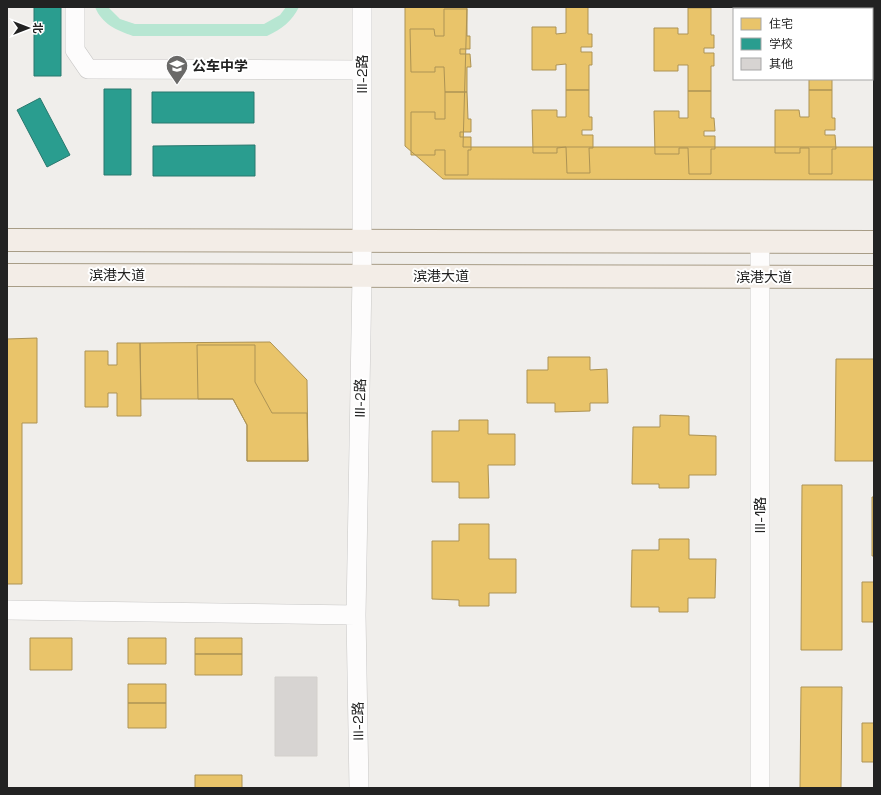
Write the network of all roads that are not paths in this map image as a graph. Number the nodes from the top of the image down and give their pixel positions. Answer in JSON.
{"nodes":[{"id":1,"x":75,"y":7,"type":"edge"},
{"id":2,"x":362,"y":7,"type":"edge"},
{"id":3,"x":362,"y":70,"type":"junction"},
{"id":4,"x":7,"y":240,"type":"edge"},
{"id":5,"x":362,"y":240,"type":"junction"},
{"id":6,"x":760,"y":242,"type":"junction"},
{"id":7,"x":874,"y":242,"type":"edge"},
{"id":8,"x":7,"y":275,"type":"edge"},
{"id":9,"x":362,"y":276,"type":"junction"},
{"id":10,"x":760,"y":277,"type":"junction"},
{"id":11,"x":874,"y":277,"type":"edge"},
{"id":12,"x":7,"y":610,"type":"edge"},
{"id":13,"x":356,"y":615,"type":"junction"},
{"id":14,"x":359,"y":788,"type":"edge"},
{"id":15,"x":760,"y":788,"type":"edge"}],
"edges":[{"from":1,"to":3,"type":"street"},
{"from":2,"to":3,"type":"street","name":"III-2路"},
{"from":3,"to":5,"type":"street","name":"III-2路"},
{"from":4,"to":5,"type":"main road"},
{"from":5,"to":6,"type":"main road"},
{"from":5,"to":9,"type":"street","name":"III-2路"},
{"from":6,"to":7,"type":"main road"},
{"from":6,"to":10,"type":"street","name":"III-1路"},
{"from":8,"to":9,"type":"main road","name":"滨港大道"},
{"from":9,"to":10,"type":"main road","name":"滨港大道"},
{"from":9,"to":13,"type":"street","name":"III-2路"},
{"from":10,"to":11,"type":"main road","name":"滨港大道"},
{"from":10,"to":15,"type":"street","name":"III-1路"},
{"from":12,"to":13,"type":"street"},
{"from":13,"to":14,"type":"street","name":"III-2路"}]}
